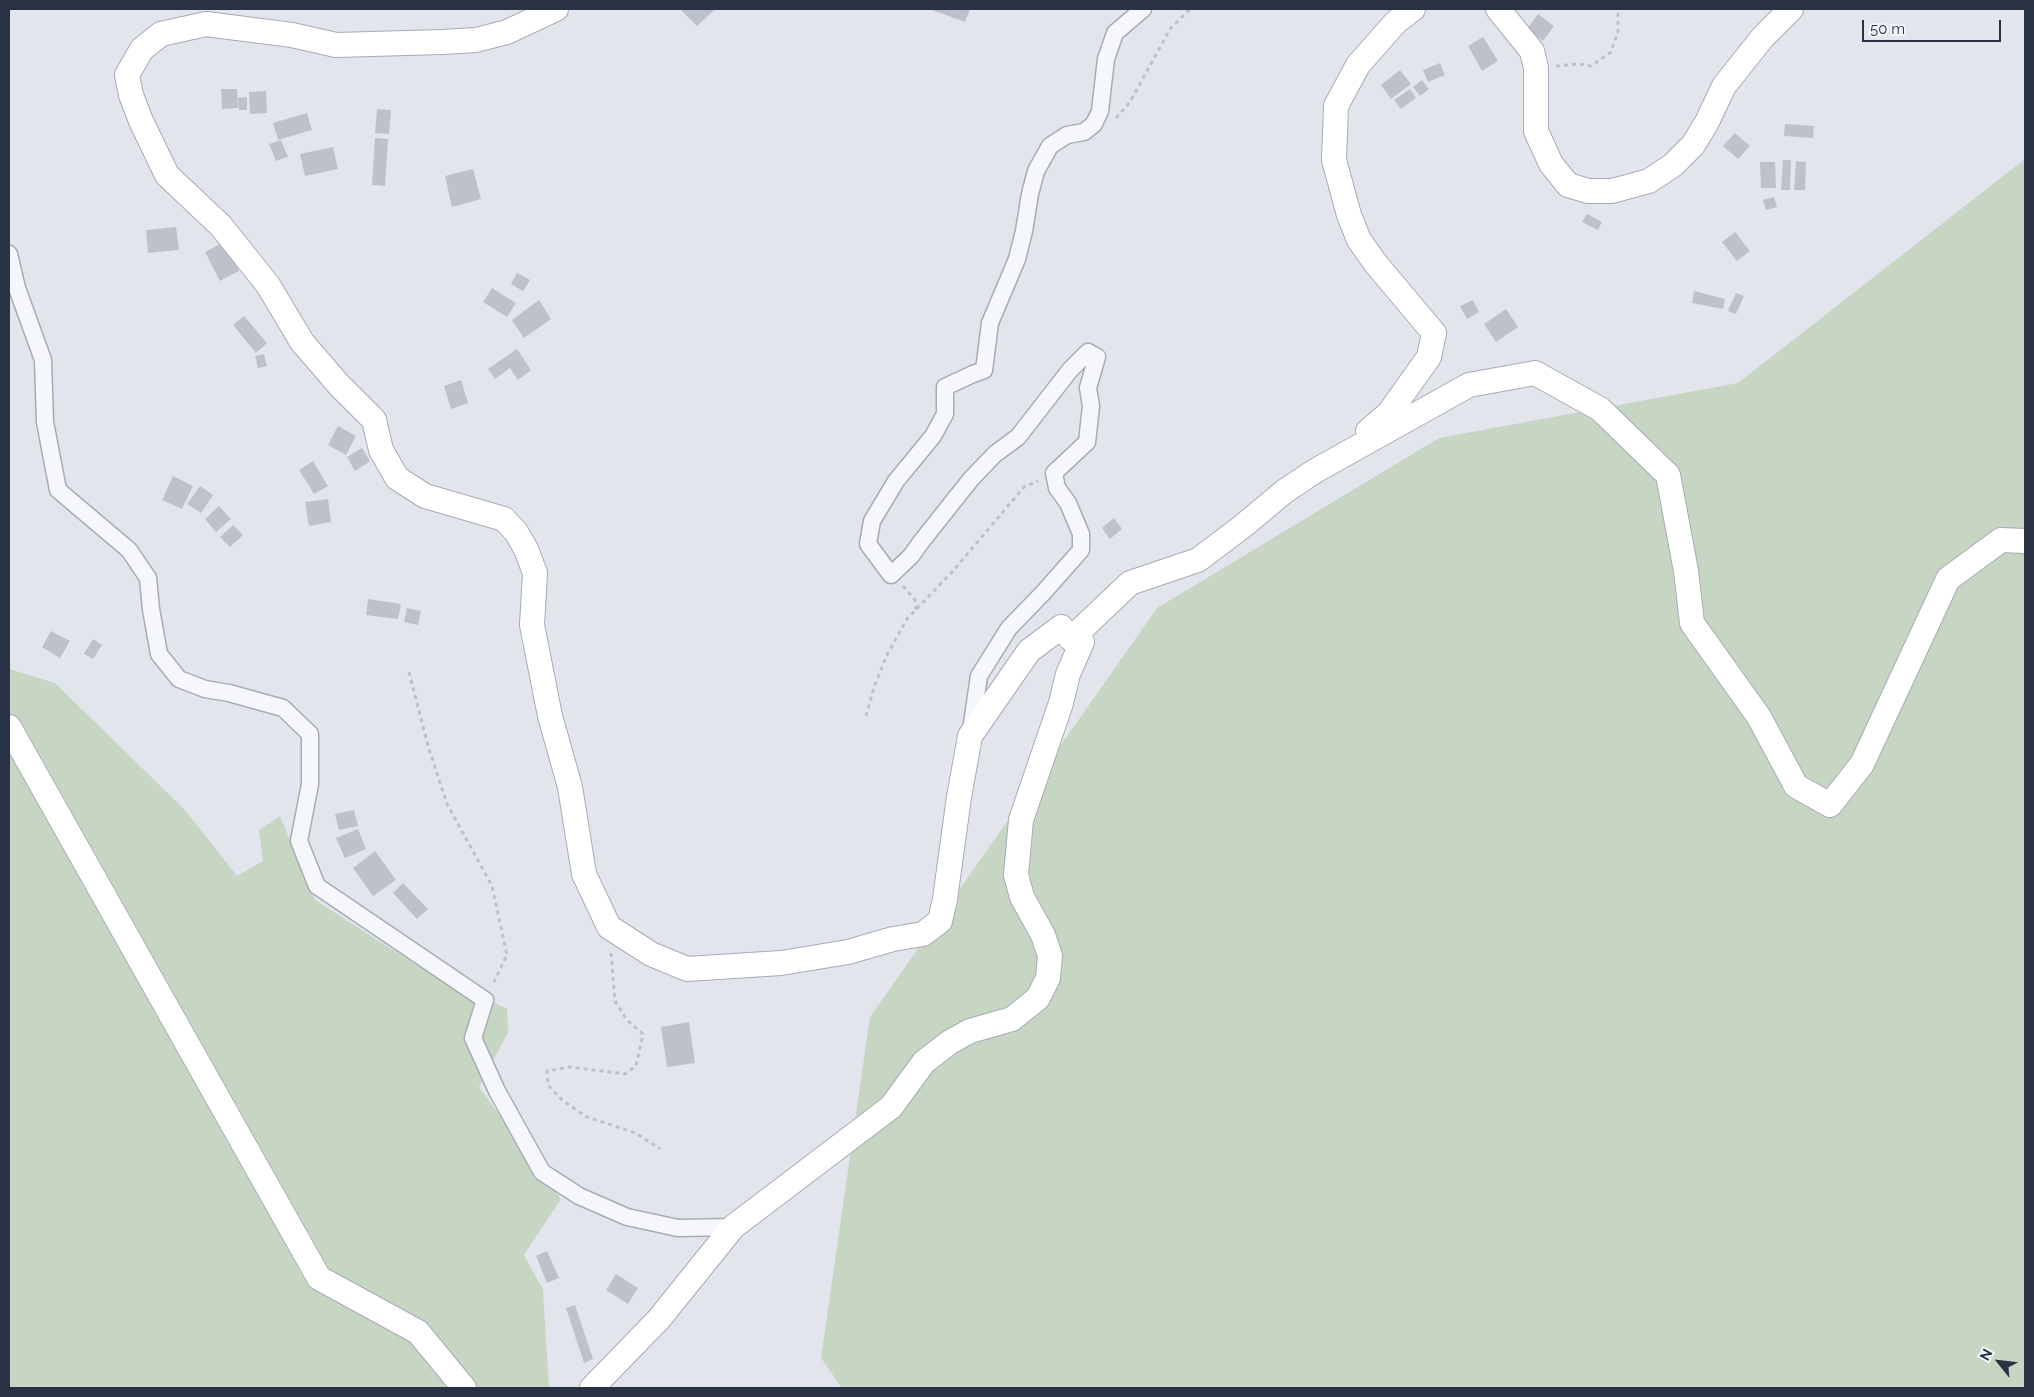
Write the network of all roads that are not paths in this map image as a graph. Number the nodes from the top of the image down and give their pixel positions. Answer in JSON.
{"nodes":[{"id":1,"x":556,"y":9,"type":"edge"},
{"id":2,"x":1143,"y":9,"type":"edge"},
{"id":3,"x":1413,"y":9,"type":"edge"},
{"id":4,"x":1498,"y":9,"type":"edge"},
{"id":5,"x":1792,"y":9,"type":"edge"},
{"id":6,"x":9,"y":254,"type":"edge"},
{"id":7,"x":1331,"y":464,"type":"junction"},
{"id":8,"x":2025,"y":541,"type":"edge"},
{"id":9,"x":1071,"y":639,"type":"junction"},
{"id":10,"x":9,"y":728,"type":"edge"},
{"id":11,"x":970,"y":736,"type":"junction"},
{"id":12,"x":733,"y":1228,"type":"junction"},
{"id":13,"x":464,"y":1388,"type":"edge"},
{"id":14,"x":592,"y":1388,"type":"edge"}],
"edges":[{"from":1,"to":11,"type":"main road"},
{"from":2,"to":11,"type":"street"},
{"from":3,"to":7,"type":"main road"},
{"from":4,"to":5,"type":"main road"},
{"from":6,"to":12,"type":"street"},
{"from":7,"to":8,"type":"main road"},
{"from":7,"to":9,"type":"main road"},
{"from":9,"to":11,"type":"main road"},
{"from":9,"to":12,"type":"main road"},
{"from":10,"to":13,"type":"main road"},
{"from":12,"to":14,"type":"main road"}]}
